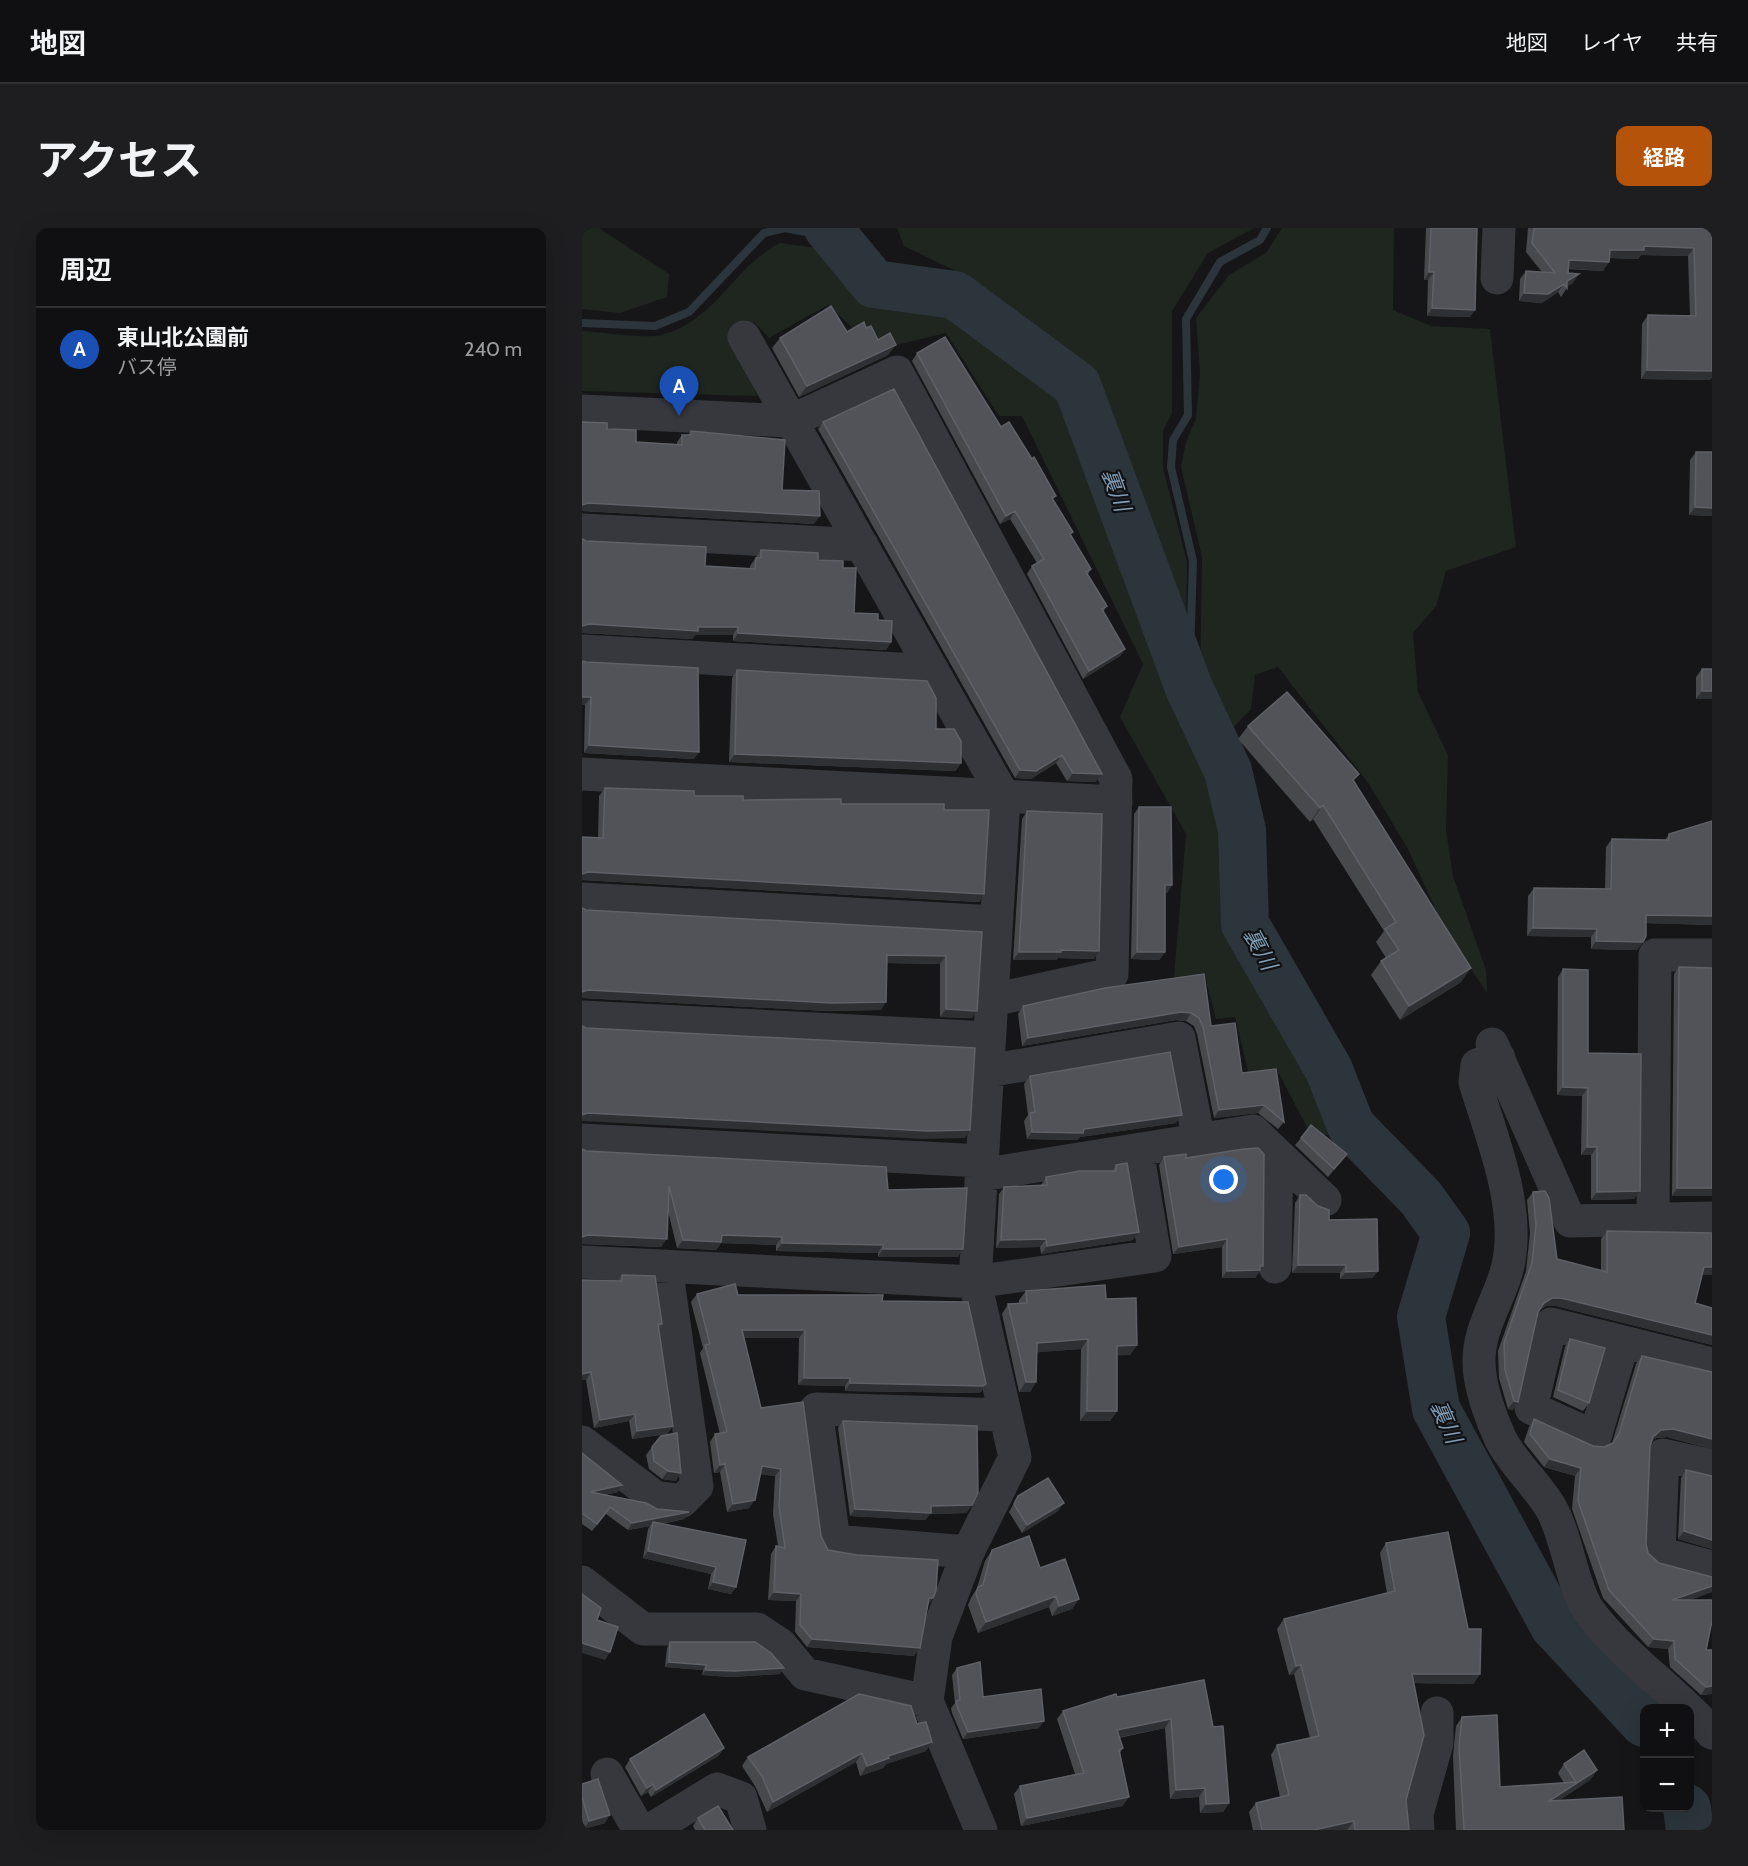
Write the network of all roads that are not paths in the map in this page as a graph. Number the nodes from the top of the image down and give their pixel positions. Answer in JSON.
{"nodes":[{"id":1,"x":1499,"y":228,"type":"edge"},
{"id":2,"x":1497,"y":278,"type":"dead end"},
{"id":3,"x":744,"y":337,"type":"dead end"},
{"id":4,"x":582,"y":411,"type":"edge"},
{"id":5,"x":791,"y":422,"type":"junction"},
{"id":6,"x":582,"y":530,"type":"edge"},
{"id":7,"x":861,"y":545,"type":"junction"},
{"id":8,"x":582,"y":651,"type":"edge"},
{"id":9,"x":933,"y":671,"type":"junction"},
{"id":10,"x":582,"y":774,"type":"edge"},
{"id":11,"x":1004,"y":797,"type":"junction"},
{"id":12,"x":1116,"y":802,"type":"junction"},
{"id":13,"x":582,"y":899,"type":"edge"},
{"id":14,"x":996,"y":922,"type":"junction"},
{"id":15,"x":1712,"y":956,"type":"edge"},
{"id":16,"x":992,"y":1000,"type":"junction"},
{"id":17,"x":582,"y":1017,"type":"edge"},
{"id":18,"x":989,"y":1038,"type":"junction"},
{"id":19,"x":988,"y":1071,"type":"junction"},
{"id":20,"x":582,"y":1140,"type":"edge"},
{"id":21,"x":1199,"y":1141,"type":"junction"},
{"id":22,"x":1137,"y":1150,"type":"junction"},
{"id":23,"x":1277,"y":1154,"type":"junction"},
{"id":24,"x":982,"y":1168,"type":"junction"},
{"id":25,"x":1325,"y":1200,"type":"dead end"},
{"id":26,"x":1712,"y":1218,"type":"edge"},
{"id":27,"x":1653,"y":1219,"type":"junction"},
{"id":28,"x":582,"y":1262,"type":"edge"},
{"id":29,"x":666,"y":1266,"type":"junction"},
{"id":30,"x":1275,"y":1267,"type":"dead end"},
{"id":31,"x":975,"y":1282,"type":"junction"},
{"id":32,"x":1623,"y":1342,"type":"dead end"},
{"id":33,"x":1712,"y":1364,"type":"edge"},
{"id":34,"x":1005,"y":1415,"type":"junction"},
{"id":35,"x":582,"y":1442,"type":"edge"},
{"id":36,"x":1712,"y":1466,"type":"edge"},
{"id":37,"x":968,"y":1552,"type":"junction"},
{"id":38,"x":1712,"y":1567,"type":"edge"},
{"id":39,"x":582,"y":1582,"type":"edge"},
{"id":40,"x":927,"y":1701,"type":"junction"},
{"id":41,"x":1437,"y":1713,"type":"dead end"},
{"id":42,"x":1712,"y":1732,"type":"edge"},
{"id":43,"x":607,"y":1774,"type":"dead end"},
{"id":44,"x":639,"y":1830,"type":"edge"},
{"id":45,"x":650,"y":1830,"type":"edge"},
{"id":46,"x":750,"y":1830,"type":"edge"},
{"id":47,"x":981,"y":1830,"type":"edge"},
{"id":48,"x":1418,"y":1830,"type":"edge"}],
"edges":[{"from":1,"to":2,"type":"street"},
{"from":3,"to":5,"type":"street"},
{"from":4,"to":5,"type":"street"},
{"from":5,"to":7,"type":"street"},
{"from":5,"to":12,"type":"street"},
{"from":6,"to":7,"type":"street"},
{"from":7,"to":9,"type":"street"},
{"from":8,"to":9,"type":"street"},
{"from":9,"to":11,"type":"street"},
{"from":10,"to":11,"type":"street"},
{"from":11,"to":12,"type":"street"},
{"from":11,"to":14,"type":"street"},
{"from":12,"to":16,"type":"street"},
{"from":13,"to":14,"type":"street"},
{"from":14,"to":16,"type":"street"},
{"from":15,"to":27,"type":"street"},
{"from":16,"to":18,"type":"street"},
{"from":17,"to":18,"type":"street"},
{"from":18,"to":19,"type":"street"},
{"from":19,"to":21,"type":"street"},
{"from":19,"to":24,"type":"street"},
{"from":20,"to":24,"type":"street"},
{"from":21,"to":22,"type":"street"},
{"from":21,"to":23,"type":"street"},
{"from":22,"to":24,"type":"street"},
{"from":22,"to":31,"type":"street"},
{"from":23,"to":25,"type":"street"},
{"from":23,"to":30,"type":"street"},
{"from":24,"to":31,"type":"street"},
{"from":26,"to":27,"type":"street"},
{"from":27,"to":42,"type":"street"},
{"from":28,"to":29,"type":"street"},
{"from":29,"to":31,"type":"street"},
{"from":29,"to":35,"type":"street"},
{"from":31,"to":34,"type":"street"},
{"from":32,"to":33,"type":"street"},
{"from":34,"to":37,"type":"street"},
{"from":34,"to":37,"type":"street"},
{"from":36,"to":38,"type":"street"},
{"from":37,"to":40,"type":"street"},
{"from":39,"to":40,"type":"street"},
{"from":40,"to":47,"type":"street"},
{"from":41,"to":48,"type":"street"},
{"from":43,"to":44,"type":"street"},
{"from":45,"to":46,"type":"street"}]}
